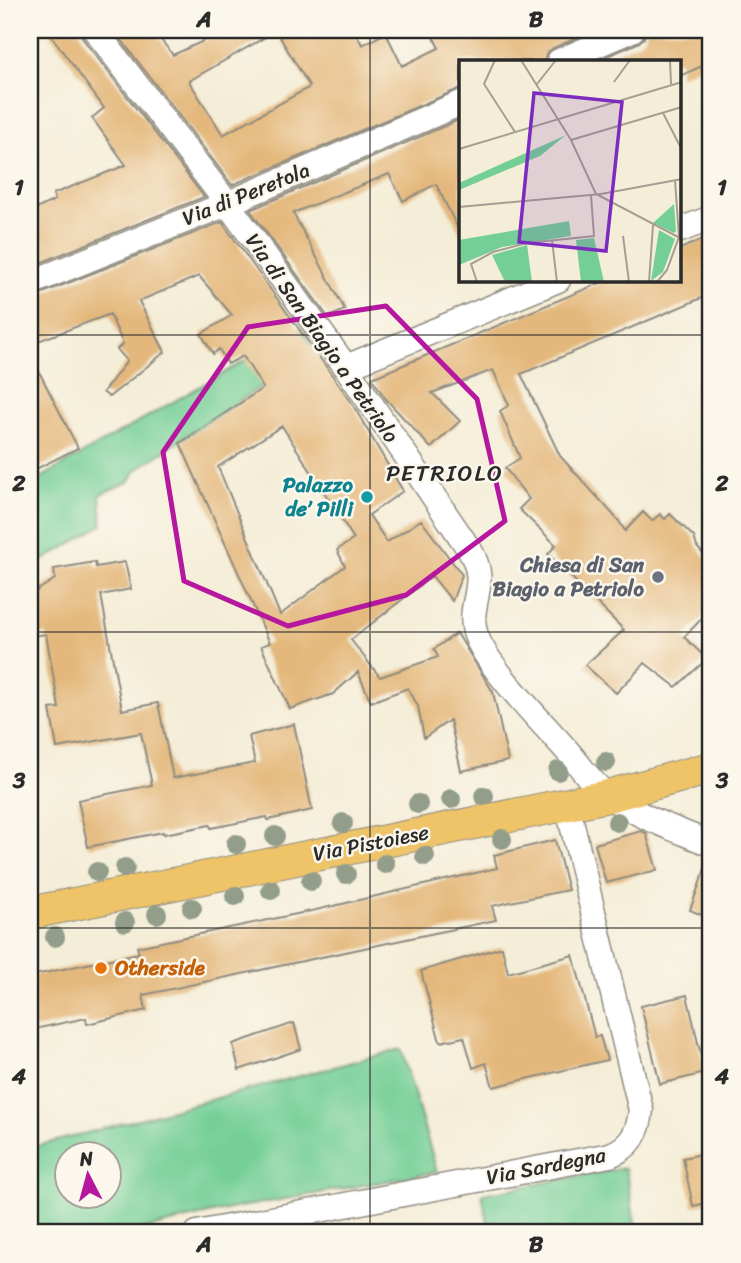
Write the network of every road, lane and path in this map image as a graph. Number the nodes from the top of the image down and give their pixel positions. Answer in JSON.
{"nodes":[{"id":1,"x":95,"y":30,"type":"edge"},
{"id":2,"x":632,"y":30,"type":"edge"},
{"id":3,"x":561,"y":60,"type":"edge"},
{"id":4,"x":459,"y":104,"type":"edge"},
{"id":5,"x":228,"y":203,"type":"junction"},
{"id":6,"x":711,"y":218,"type":"edge"},
{"id":7,"x":682,"y":229,"type":"edge"},
{"id":8,"x":553,"y":282,"type":"edge"},
{"id":9,"x":30,"y":283,"type":"edge"},
{"id":10,"x":346,"y":367,"type":"junction"},
{"id":11,"x":711,"y":768,"type":"edge"},
{"id":12,"x":608,"y":796,"type":"junction"},
{"id":13,"x":567,"y":804,"type":"junction"},
{"id":14,"x":711,"y":844,"type":"edge"},
{"id":15,"x":30,"y":913,"type":"edge"},
{"id":16,"x":278,"y":1225,"type":"edge"},
{"id":17,"x":197,"y":1233,"type":"edge"}],
"edges":[{"from":1,"to":5,"type":"street","name":"Via di San Biagio a Petriolo"},
{"from":2,"to":3,"type":"street"},
{"from":4,"to":5,"type":"street","name":"Via di Peretola"},
{"from":5,"to":9,"type":"street","name":"Via di Peretola"},
{"from":5,"to":10,"type":"street","name":"Via di San Biagio a Petriolo"},
{"from":6,"to":7,"type":"street"},
{"from":8,"to":10,"type":"street"},
{"from":10,"to":12,"type":"street","name":"Via di San Biagio a Petriolo"},
{"from":11,"to":12,"type":"main road","name":"Via Pistoiese"},
{"from":12,"to":13,"type":"main road","name":"Via Pistoiese"},
{"from":12,"to":14,"type":"street","name":"Via di San Biagio a Petriolo"},
{"from":13,"to":15,"type":"main road","name":"Via Pistoiese"},
{"from":13,"to":16,"type":"street","name":"Via Sardegna"},
{"from":16,"to":17,"type":"street","name":"Via Sardegna"}]}
